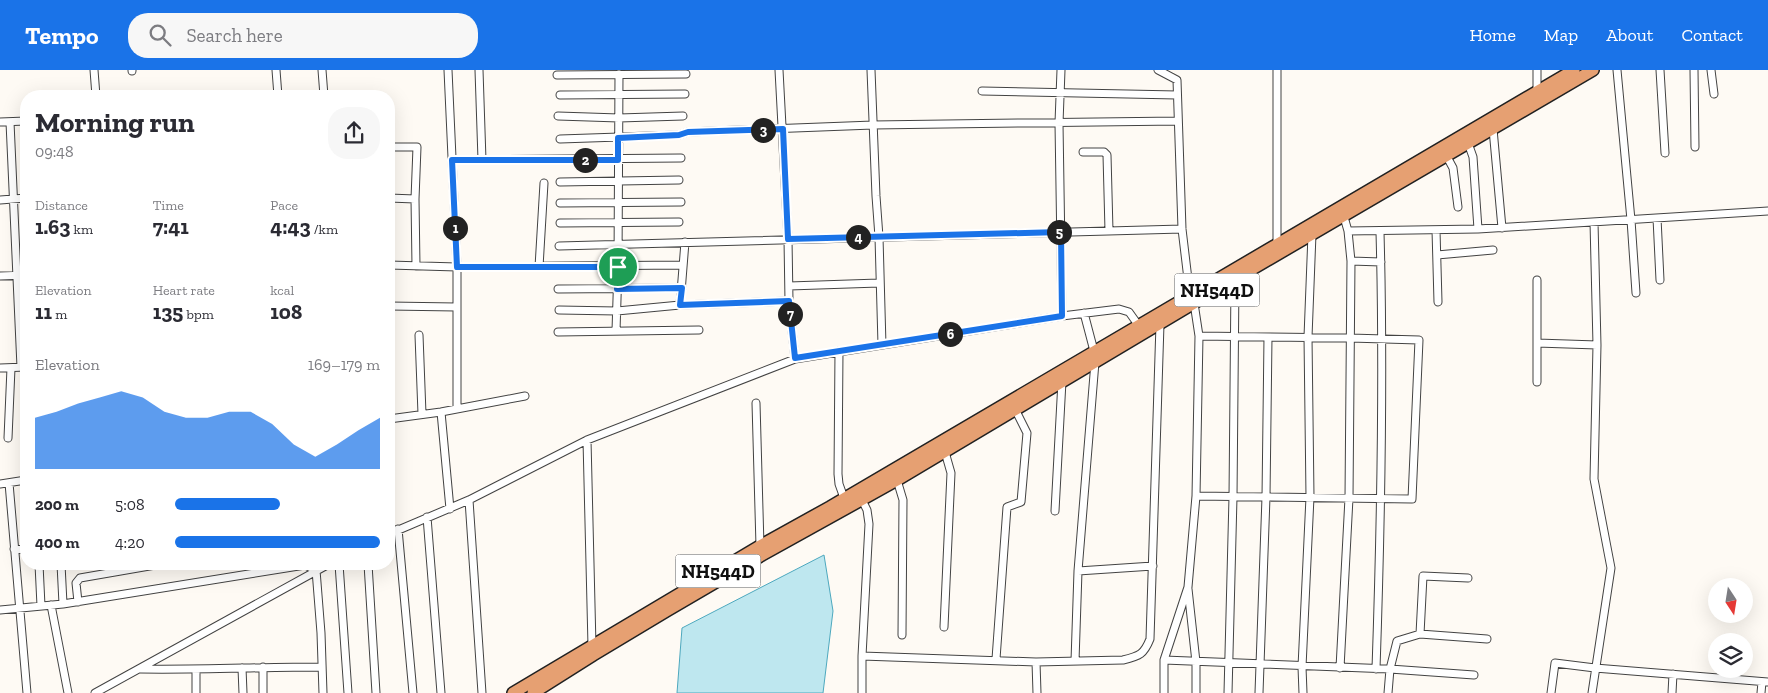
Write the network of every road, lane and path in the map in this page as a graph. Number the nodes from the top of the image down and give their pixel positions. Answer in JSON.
{"nodes":[{"id":1,"x":94,"y":70,"type":"edge"},
{"id":2,"x":276,"y":70,"type":"edge"},
{"id":3,"x":322,"y":70,"type":"edge"},
{"id":4,"x":448,"y":70,"type":"edge"},
{"id":5,"x":479,"y":70,"type":"edge"},
{"id":6,"x":779,"y":70,"type":"edge"},
{"id":7,"x":871,"y":70,"type":"edge"},
{"id":8,"x":1061,"y":70,"type":"edge"},
{"id":9,"x":1158,"y":70,"type":"edge"},
{"id":10,"x":1277,"y":70,"type":"edge"},
{"id":11,"x":1537,"y":70,"type":"edge"},
{"id":12,"x":1574,"y":70,"type":"edge"},
{"id":13,"x":1593,"y":70,"type":"edge"},
{"id":14,"x":1617,"y":70,"type":"edge"},
{"id":15,"x":1660,"y":70,"type":"edge"},
{"id":16,"x":1694,"y":70,"type":"edge"},
{"id":17,"x":1711,"y":70,"type":"edge"},
{"id":18,"x":557,"y":74,"type":"dead end"},
{"id":19,"x":619,"y":74,"type":"junction"},
{"id":20,"x":686,"y":74,"type":"dead end"},
{"id":21,"x":96,"y":90,"type":"edge"},
{"id":22,"x":278,"y":90,"type":"edge"},
{"id":23,"x":324,"y":90,"type":"edge"},
{"id":24,"x":982,"y":91,"type":"dead end"},
{"id":25,"x":1060,"y":92,"type":"junction"},
{"id":26,"x":1537,"y":92,"type":"junction"},
{"id":27,"x":685,"y":94,"type":"dead end"},
{"id":28,"x":1714,"y":94,"type":"dead end"},
{"id":29,"x":560,"y":95,"type":"dead end"},
{"id":30,"x":619,"y":95,"type":"junction"},
{"id":31,"x":1177,"y":95,"type":"junction"},
{"id":32,"x":558,"y":116,"type":"dead end"},
{"id":33,"x":683,"y":116,"type":"dead end"},
{"id":34,"x":618,"y":118,"type":"junction"},
{"id":35,"x":20,"y":121,"type":"edge"},
{"id":36,"x":1178,"y":121,"type":"junction"},
{"id":37,"x":0,"y":122,"type":"edge"},
{"id":38,"x":10,"y":122,"type":"junction"},
{"id":39,"x":1059,"y":123,"type":"junction"},
{"id":40,"x":873,"y":124,"type":"junction"},
{"id":41,"x":1492,"y":128,"type":"junction"},
{"id":42,"x":783,"y":129,"type":"junction"},
{"id":43,"x":618,"y":138,"type":"junction"},
{"id":44,"x":560,"y":139,"type":"dead end"},
{"id":45,"x":1468,"y":143,"type":"junction"},
{"id":46,"x":395,"y":147,"type":"edge"},
{"id":47,"x":1695,"y":147,"type":"dead end"},
{"id":48,"x":1083,"y":152,"type":"dead end"},
{"id":49,"x":1665,"y":153,"type":"dead end"},
{"id":50,"x":1446,"y":155,"type":"junction"},
{"id":51,"x":681,"y":158,"type":"dead end"},
{"id":52,"x":452,"y":160,"type":"junction"},
{"id":53,"x":482,"y":160,"type":"junction"},
{"id":54,"x":618,"y":160,"type":"junction"},
{"id":55,"x":618,"y":180,"type":"junction"},
{"id":56,"x":679,"y":180,"type":"dead end"},
{"id":57,"x":560,"y":182,"type":"dead end"},
{"id":58,"x":544,"y":183,"type":"dead end"},
{"id":59,"x":20,"y":198,"type":"edge"},
{"id":60,"x":395,"y":198,"type":"edge"},
{"id":61,"x":14,"y":199,"type":"junction"},
{"id":62,"x":415,"y":199,"type":"junction"},
{"id":63,"x":0,"y":200,"type":"edge"},
{"id":64,"x":560,"y":202,"type":"dead end"},
{"id":65,"x":618,"y":202,"type":"junction"},
{"id":66,"x":681,"y":202,"type":"dead end"},
{"id":67,"x":1458,"y":207,"type":"dead end"},
{"id":68,"x":1768,"y":211,"type":"edge"},
{"id":69,"x":1344,"y":216,"type":"junction"},
{"id":70,"x":1657,"y":218,"type":"junction"},
{"id":71,"x":1631,"y":220,"type":"junction"},
{"id":72,"x":679,"y":222,"type":"dead end"},
{"id":73,"x":1594,"y":222,"type":"junction"},
{"id":74,"x":560,"y":223,"type":"dead end"},
{"id":75,"x":618,"y":223,"type":"junction"},
{"id":76,"x":1502,"y":228,"type":"junction"},
{"id":77,"x":1182,"y":229,"type":"junction"},
{"id":78,"x":1478,"y":229,"type":"junction"},
{"id":79,"x":1436,"y":230,"type":"junction"},
{"id":80,"x":1109,"y":231,"type":"junction"},
{"id":81,"x":1348,"y":231,"type":"junction"},
{"id":82,"x":1061,"y":232,"type":"junction"},
{"id":83,"x":1380,"y":232,"type":"junction"},
{"id":84,"x":1312,"y":234,"type":"junction"},
{"id":85,"x":879,"y":237,"type":"junction"},
{"id":86,"x":788,"y":239,"type":"junction"},
{"id":87,"x":685,"y":242,"type":"junction"},
{"id":88,"x":1277,"y":243,"type":"junction"},
{"id":89,"x":618,"y":245,"type":"junction"},
{"id":90,"x":559,"y":246,"type":"dead end"},
{"id":91,"x":1493,"y":250,"type":"dead end"},
{"id":92,"x":1437,"y":255,"type":"junction"},
{"id":93,"x":1351,"y":261,"type":"junction"},
{"id":94,"x":1381,"y":262,"type":"junction"},
{"id":95,"x":395,"y":265,"type":"edge"},
{"id":96,"x":683,"y":265,"type":"junction"},
{"id":97,"x":416,"y":266,"type":"junction"},
{"id":98,"x":457,"y":267,"type":"junction"},
{"id":99,"x":539,"y":267,"type":"junction"},
{"id":100,"x":618,"y":267,"type":"junction"},
{"id":101,"x":17,"y":275,"type":"junction"},
{"id":102,"x":0,"y":276,"type":"edge"},
{"id":103,"x":1235,"y":280,"type":"junction"},
{"id":104,"x":1537,"y":280,"type":"dead end"},
{"id":105,"x":1660,"y":280,"type":"dead end"},
{"id":106,"x":880,"y":283,"type":"junction"},
{"id":107,"x":789,"y":286,"type":"junction"},
{"id":108,"x":682,"y":288,"type":"junction"},
{"id":109,"x":558,"y":289,"type":"dead end"},
{"id":110,"x":617,"y":289,"type":"junction"},
{"id":111,"x":1636,"y":293,"type":"dead end"},
{"id":112,"x":1192,"y":299,"type":"junction"},
{"id":113,"x":789,"y":301,"type":"junction"},
{"id":114,"x":1438,"y":302,"type":"dead end"},
{"id":115,"x":680,"y":305,"type":"junction"},
{"id":116,"x":395,"y":306,"type":"edge"},
{"id":117,"x":456,"y":307,"type":"junction"},
{"id":118,"x":559,"y":310,"type":"dead end"},
{"id":119,"x":617,"y":311,"type":"junction"},
{"id":120,"x":20,"y":314,"type":"edge"},
{"id":121,"x":1084,"y":314,"type":"junction"},
{"id":122,"x":1062,"y":316,"type":"junction"},
{"id":123,"x":1160,"y":324,"type":"junction"},
{"id":124,"x":1139,"y":326,"type":"junction"},
{"id":125,"x":699,"y":330,"type":"dead end"},
{"id":126,"x":616,"y":331,"type":"junction"},
{"id":127,"x":558,"y":332,"type":"dead end"},
{"id":128,"x":419,"y":335,"type":"dead end"},
{"id":129,"x":1199,"y":336,"type":"junction"},
{"id":130,"x":1234,"y":337,"type":"junction"},
{"id":131,"x":1268,"y":337,"type":"junction"},
{"id":132,"x":1308,"y":337,"type":"junction"},
{"id":133,"x":1350,"y":338,"type":"junction"},
{"id":134,"x":1383,"y":339,"type":"junction"},
{"id":135,"x":1537,"y":343,"type":"junction"},
{"id":136,"x":1597,"y":344,"type":"junction"},
{"id":137,"x":882,"y":345,"type":"junction"},
{"id":138,"x":839,"y":351,"type":"junction"},
{"id":139,"x":1094,"y":357,"type":"junction"},
{"id":140,"x":795,"y":358,"type":"junction"},
{"id":141,"x":20,"y":367,"type":"edge"},
{"id":142,"x":0,"y":368,"type":"edge"},
{"id":143,"x":12,"y":368,"type":"junction"},
{"id":144,"x":1062,"y":381,"type":"junction"},
{"id":145,"x":1537,"y":382,"type":"dead end"},
{"id":146,"x":524,"y":396,"type":"dead end"},
{"id":147,"x":756,"y":402,"type":"dead end"},
{"id":148,"x":457,"y":408,"type":"junction"},
{"id":149,"x":1015,"y":410,"type":"junction"},
{"id":150,"x":441,"y":412,"type":"junction"},
{"id":151,"x":422,"y":414,"type":"junction"},
{"id":152,"x":395,"y":418,"type":"edge"},
{"id":153,"x":8,"y":438,"type":"dead end"},
{"id":154,"x":587,"y":440,"type":"junction"},
{"id":155,"x":945,"y":452,"type":"junction"},
{"id":156,"x":897,"y":480,"type":"junction"},
{"id":157,"x":20,"y":481,"type":"edge"},
{"id":158,"x":9,"y":482,"type":"junction"},
{"id":159,"x":0,"y":484,"type":"edge"},
{"id":160,"x":1196,"y":496,"type":"junction"},
{"id":161,"x":1233,"y":497,"type":"junction"},
{"id":162,"x":1266,"y":497,"type":"junction"},
{"id":163,"x":844,"y":498,"type":"junction"},
{"id":164,"x":1310,"y":498,"type":"junction"},
{"id":165,"x":1349,"y":498,"type":"junction"},
{"id":166,"x":1382,"y":498,"type":"junction"},
{"id":167,"x":469,"y":500,"type":"junction"},
{"id":168,"x":862,"y":500,"type":"junction"},
{"id":169,"x":450,"y":509,"type":"junction"},
{"id":170,"x":1055,"y":511,"type":"dead end"},
{"id":171,"x":427,"y":517,"type":"junction"},
{"id":172,"x":398,"y":530,"type":"junction"},
{"id":173,"x":395,"y":531,"type":"edge"},
{"id":174,"x":760,"y":546,"type":"junction"},
{"id":175,"x":14,"y":549,"type":"junction"},
{"id":176,"x":20,"y":550,"type":"edge"},
{"id":177,"x":1153,"y":566,"type":"junction"},
{"id":178,"x":39,"y":570,"type":"edge"},
{"id":179,"x":61,"y":570,"type":"edge"},
{"id":180,"x":126,"y":570,"type":"edge"},
{"id":181,"x":269,"y":570,"type":"edge"},
{"id":182,"x":316,"y":570,"type":"joint"},
{"id":183,"x":339,"y":570,"type":"edge"},
{"id":184,"x":368,"y":570,"type":"edge"},
{"id":185,"x":1078,"y":571,"type":"junction"},
{"id":186,"x":1468,"y":578,"type":"dead end"},
{"id":187,"x":1188,"y":587,"type":"junction"},
{"id":188,"x":78,"y":602,"type":"junction"},
{"id":189,"x":63,"y":604,"type":"junction"},
{"id":190,"x":51,"y":605,"type":"junction"},
{"id":191,"x":41,"y":606,"type":"junction"},
{"id":192,"x":20,"y":608,"type":"junction"},
{"id":193,"x":0,"y":610,"type":"edge"},
{"id":194,"x":944,"y":627,"type":"dead end"},
{"id":195,"x":1420,"y":634,"type":"junction"},
{"id":196,"x":902,"y":635,"type":"dead end"},
{"id":197,"x":1487,"y":639,"type":"dead end"},
{"id":198,"x":592,"y":646,"type":"junction"},
{"id":199,"x":862,"y":656,"type":"junction"},
{"id":200,"x":996,"y":659,"type":"junction"},
{"id":201,"x":1164,"y":660,"type":"junction"},
{"id":202,"x":1075,"y":661,"type":"junction"},
{"id":203,"x":1036,"y":662,"type":"junction"},
{"id":204,"x":1196,"y":662,"type":"junction"},
{"id":205,"x":1228,"y":663,"type":"junction"},
{"id":206,"x":1260,"y":665,"type":"junction"},
{"id":207,"x":263,"y":667,"type":"junction"},
{"id":208,"x":322,"y":667,"type":"junction"},
{"id":209,"x":1302,"y":667,"type":"junction"},
{"id":210,"x":242,"y":668,"type":"junction"},
{"id":211,"x":1340,"y":668,"type":"junction"},
{"id":212,"x":1595,"y":668,"type":"junction"},
{"id":213,"x":138,"y":669,"type":"junction"},
{"id":214,"x":1376,"y":669,"type":"junction"},
{"id":215,"x":1390,"y":669,"type":"junction"},
{"id":216,"x":196,"y":670,"type":"junction"},
{"id":217,"x":1673,"y":674,"type":"junction"},
{"id":218,"x":1474,"y":676,"type":"dead end"},
{"id":219,"x":1765,"y":682,"type":"edge"},
{"id":220,"x":27,"y":693,"type":"edge"},
{"id":221,"x":68,"y":693,"type":"edge"},
{"id":222,"x":95,"y":693,"type":"edge"},
{"id":223,"x":196,"y":693,"type":"edge"},
{"id":224,"x":243,"y":693,"type":"edge"},
{"id":225,"x":263,"y":693,"type":"edge"},
{"id":226,"x":323,"y":693,"type":"edge"},
{"id":227,"x":348,"y":693,"type":"edge"},
{"id":228,"x":376,"y":693,"type":"edge"},
{"id":229,"x":413,"y":693,"type":"edge"},
{"id":230,"x":441,"y":693,"type":"edge"},
{"id":231,"x":482,"y":693,"type":"edge"},
{"id":232,"x":513,"y":693,"type":"edge"},
{"id":233,"x":533,"y":693,"type":"edge"},
{"id":234,"x":862,"y":693,"type":"edge"},
{"id":235,"x":1037,"y":693,"type":"edge"},
{"id":236,"x":1164,"y":693,"type":"edge"},
{"id":237,"x":1196,"y":693,"type":"edge"},
{"id":238,"x":1228,"y":693,"type":"edge"},
{"id":239,"x":1259,"y":693,"type":"edge"},
{"id":240,"x":1303,"y":693,"type":"edge"},
{"id":241,"x":1388,"y":693,"type":"edge"},
{"id":242,"x":1551,"y":693,"type":"edge"},
{"id":243,"x":1592,"y":693,"type":"edge"},
{"id":244,"x":1672,"y":693,"type":"edge"},
{"id":245,"x":1761,"y":693,"type":"edge"}],
"edges":[{"from":1,"to":21,"type":"street"},
{"from":2,"to":22,"type":"street"},
{"from":3,"to":23,"type":"street"},
{"from":4,"to":52,"type":"street"},
{"from":5,"to":53,"type":"street"},
{"from":6,"to":42,"type":"street"},
{"from":7,"to":40,"type":"street"},
{"from":8,"to":25,"type":"street"},
{"from":9,"to":31,"type":"street"},
{"from":10,"to":88,"type":"street"},
{"from":11,"to":26,"type":"street"},
{"from":12,"to":26,"type":"highway","number":"NH544D"},
{"from":13,"to":41,"type":"highway","number":"NH544D"},
{"from":14,"to":71,"type":"street"},
{"from":15,"to":49,"type":"street"},
{"from":16,"to":47,"type":"street"},
{"from":17,"to":28,"type":"street"},
{"from":18,"to":19,"type":"street"},
{"from":19,"to":20,"type":"street"},
{"from":19,"to":30,"type":"street"},
{"from":24,"to":25,"type":"street"},
{"from":25,"to":31,"type":"street"},
{"from":25,"to":39,"type":"street"},
{"from":26,"to":88,"type":"highway","number":"NH544D"},
{"from":27,"to":30,"type":"street"},
{"from":29,"to":30,"type":"street"},
{"from":30,"to":34,"type":"street"},
{"from":31,"to":36,"type":"street"},
{"from":32,"to":34,"type":"street"},
{"from":33,"to":34,"type":"street"},
{"from":34,"to":43,"type":"street"},
{"from":35,"to":38,"type":"street"},
{"from":36,"to":39,"type":"street"},
{"from":36,"to":77,"type":"street"},
{"from":37,"to":38,"type":"street"},
{"from":38,"to":61,"type":"street"},
{"from":39,"to":40,"type":"street"},
{"from":39,"to":82,"type":"street"},
{"from":40,"to":42,"type":"street"},
{"from":40,"to":85,"type":"street"},
{"from":41,"to":45,"type":"highway","number":"NH544D"},
{"from":41,"to":76,"type":"street"},
{"from":42,"to":43,"type":"street"},
{"from":42,"to":86,"type":"street"},
{"from":43,"to":44,"type":"street"},
{"from":43,"to":54,"type":"street"},
{"from":45,"to":50,"type":"highway","number":"NH544D"},
{"from":45,"to":78,"type":"street"},
{"from":46,"to":62,"type":"street"},
{"from":48,"to":80,"type":"street"},
{"from":50,"to":67,"type":"street"},
{"from":50,"to":69,"type":"highway","number":"NH544D"},
{"from":51,"to":54,"type":"street"},
{"from":52,"to":53,"type":"street"},
{"from":52,"to":98,"type":"street"},
{"from":53,"to":54,"type":"street"},
{"from":54,"to":55,"type":"street"},
{"from":55,"to":56,"type":"street"},
{"from":55,"to":57,"type":"street"},
{"from":55,"to":65,"type":"street"},
{"from":58,"to":99,"type":"street"},
{"from":59,"to":61,"type":"street"},
{"from":60,"to":62,"type":"street"},
{"from":61,"to":63,"type":"street"},
{"from":61,"to":101,"type":"street"},
{"from":62,"to":97,"type":"street"},
{"from":64,"to":65,"type":"street"},
{"from":65,"to":66,"type":"street"},
{"from":65,"to":75,"type":"street"},
{"from":68,"to":70,"type":"street"},
{"from":69,"to":81,"type":"street"},
{"from":69,"to":84,"type":"highway","number":"NH544D"},
{"from":70,"to":71,"type":"street"},
{"from":70,"to":105,"type":"street"},
{"from":71,"to":73,"type":"street"},
{"from":71,"to":111,"type":"street"},
{"from":72,"to":75,"type":"street"},
{"from":73,"to":76,"type":"street"},
{"from":73,"to":136,"type":"street"},
{"from":74,"to":75,"type":"street"},
{"from":75,"to":89,"type":"street"},
{"from":76,"to":78,"type":"street"},
{"from":77,"to":80,"type":"street"},
{"from":77,"to":112,"type":"street"},
{"from":78,"to":79,"type":"street"},
{"from":79,"to":83,"type":"street"},
{"from":79,"to":92,"type":"street"},
{"from":80,"to":82,"type":"street"},
{"from":81,"to":83,"type":"street"},
{"from":81,"to":93,"type":"street"},
{"from":82,"to":85,"type":"street"},
{"from":82,"to":122,"type":"street"},
{"from":83,"to":94,"type":"street"},
{"from":84,"to":103,"type":"highway","number":"NH544D"},
{"from":84,"to":132,"type":"street"},
{"from":85,"to":86,"type":"street"},
{"from":85,"to":106,"type":"street"},
{"from":86,"to":87,"type":"street"},
{"from":86,"to":107,"type":"street"},
{"from":87,"to":89,"type":"street"},
{"from":87,"to":96,"type":"street"},
{"from":88,"to":112,"type":"highway","number":"NH544D"},
{"from":89,"to":90,"type":"street"},
{"from":89,"to":100,"type":"street"},
{"from":91,"to":92,"type":"street"},
{"from":92,"to":114,"type":"street"},
{"from":93,"to":94,"type":"street"},
{"from":93,"to":133,"type":"street"},
{"from":94,"to":134,"type":"street"},
{"from":95,"to":97,"type":"street"},
{"from":96,"to":100,"type":"street"},
{"from":96,"to":108,"type":"street"},
{"from":97,"to":98,"type":"street"},
{"from":98,"to":99,"type":"street"},
{"from":98,"to":117,"type":"street"},
{"from":99,"to":100,"type":"street"},
{"from":100,"to":110,"type":"street"},
{"from":101,"to":102,"type":"street"},
{"from":101,"to":120,"type":"street"},
{"from":103,"to":112,"type":"highway","number":"NH544D"},
{"from":103,"to":130,"type":"street"},
{"from":104,"to":135,"type":"street"},
{"from":106,"to":107,"type":"street"},
{"from":106,"to":137,"type":"street"},
{"from":107,"to":113,"type":"street"},
{"from":108,"to":110,"type":"street"},
{"from":108,"to":115,"type":"street"},
{"from":109,"to":110,"type":"street"},
{"from":110,"to":119,"type":"street"},
{"from":112,"to":123,"type":"highway","number":"NH544D"},
{"from":112,"to":124,"type":"highway","number":"NH544D"},
{"from":112,"to":129,"type":"street"},
{"from":113,"to":115,"type":"street"},
{"from":113,"to":140,"type":"street"},
{"from":115,"to":119,"type":"street"},
{"from":116,"to":117,"type":"street"},
{"from":117,"to":148,"type":"street"},
{"from":118,"to":119,"type":"street"},
{"from":119,"to":126,"type":"street"},
{"from":121,"to":122,"type":"street"},
{"from":121,"to":124,"type":"street"},
{"from":121,"to":139,"type":"street"},
{"from":122,"to":137,"type":"street"},
{"from":123,"to":139,"type":"highway","number":"NH544D"},
{"from":123,"to":177,"type":"street"},
{"from":124,"to":139,"type":"highway","number":"NH544D"},
{"from":125,"to":126,"type":"street"},
{"from":126,"to":127,"type":"street"},
{"from":128,"to":151,"type":"street"},
{"from":129,"to":130,"type":"street"},
{"from":129,"to":160,"type":"street"},
{"from":130,"to":131,"type":"street"},
{"from":130,"to":161,"type":"street"},
{"from":131,"to":132,"type":"street"},
{"from":131,"to":162,"type":"street"},
{"from":132,"to":133,"type":"street"},
{"from":132,"to":164,"type":"street"},
{"from":133,"to":134,"type":"street"},
{"from":133,"to":165,"type":"street"},
{"from":134,"to":166,"type":"street"},
{"from":134,"to":166,"type":"street"},
{"from":135,"to":136,"type":"street"},
{"from":135,"to":145,"type":"street"},
{"from":136,"to":212,"type":"street"},
{"from":137,"to":138,"type":"street"},
{"from":138,"to":140,"type":"street"},
{"from":138,"to":163,"type":"street"},
{"from":139,"to":144,"type":"highway","number":"NH544D"},
{"from":139,"to":163,"type":"highway","number":"NH544D"},
{"from":139,"to":185,"type":"street"},
{"from":140,"to":154,"type":"street"},
{"from":141,"to":143,"type":"street"},
{"from":142,"to":143,"type":"street"},
{"from":143,"to":153,"type":"street"},
{"from":144,"to":149,"type":"highway","number":"NH544D"},
{"from":144,"to":170,"type":"street"},
{"from":146,"to":148,"type":"street"},
{"from":147,"to":174,"type":"street"},
{"from":148,"to":150,"type":"street"},
{"from":149,"to":155,"type":"highway","number":"NH544D"},
{"from":149,"to":200,"type":"street"},
{"from":150,"to":151,"type":"street"},
{"from":150,"to":169,"type":"street"},
{"from":151,"to":152,"type":"street"},
{"from":154,"to":167,"type":"street"},
{"from":154,"to":198,"type":"street"},
{"from":155,"to":156,"type":"highway","number":"NH544D"},
{"from":155,"to":194,"type":"street"},
{"from":156,"to":168,"type":"highway","number":"NH544D"},
{"from":156,"to":196,"type":"street"},
{"from":157,"to":158,"type":"street"},
{"from":158,"to":159,"type":"street"},
{"from":158,"to":175,"type":"street"},
{"from":160,"to":161,"type":"street"},
{"from":160,"to":187,"type":"street"},
{"from":161,"to":162,"type":"street"},
{"from":161,"to":205,"type":"street"},
{"from":162,"to":164,"type":"street"},
{"from":162,"to":206,"type":"street"},
{"from":163,"to":174,"type":"highway","number":"NH544D"},
{"from":164,"to":165,"type":"street"},
{"from":164,"to":209,"type":"street"},
{"from":165,"to":166,"type":"street"},
{"from":165,"to":211,"type":"street"},
{"from":166,"to":214,"type":"street"},
{"from":167,"to":169,"type":"street"},
{"from":167,"to":231,"type":"street"},
{"from":168,"to":199,"type":"street"},
{"from":168,"to":233,"type":"highway","number":"NH544D"},
{"from":169,"to":171,"type":"street"},
{"from":171,"to":172,"type":"street"},
{"from":171,"to":230,"type":"street"},
{"from":172,"to":173,"type":"street"},
{"from":172,"to":229,"type":"street"},
{"from":174,"to":198,"type":"highway","number":"NH544D"},
{"from":175,"to":176,"type":"street"},
{"from":175,"to":192,"type":"street"},
{"from":177,"to":185,"type":"street"},
{"from":177,"to":202,"type":"street"},
{"from":178,"to":191,"type":"street"},
{"from":179,"to":189,"type":"street"},
{"from":180,"to":188,"type":"street"},
{"from":181,"to":188,"type":"street"},
{"from":182,"to":208,"type":"street"},
{"from":182,"to":213,"type":"street"},
{"from":183,"to":227,"type":"street"},
{"from":184,"to":228,"type":"street"},
{"from":185,"to":202,"type":"street"},
{"from":186,"to":195,"type":"street"},
{"from":187,"to":201,"type":"street"},
{"from":187,"to":204,"type":"street"},
{"from":188,"to":189,"type":"street"},
{"from":189,"to":190,"type":"street"},
{"from":190,"to":191,"type":"street"},
{"from":190,"to":221,"type":"street"},
{"from":191,"to":192,"type":"street"},
{"from":192,"to":193,"type":"street"},
{"from":192,"to":220,"type":"street"},
{"from":195,"to":197,"type":"street"},
{"from":195,"to":215,"type":"street"},
{"from":198,"to":232,"type":"highway","number":"NH544D"},
{"from":199,"to":200,"type":"street"},
{"from":199,"to":234,"type":"street"},
{"from":200,"to":203,"type":"street"},
{"from":201,"to":204,"type":"street"},
{"from":201,"to":236,"type":"street"},
{"from":202,"to":203,"type":"street"},
{"from":203,"to":235,"type":"street"},
{"from":204,"to":205,"type":"street"},
{"from":204,"to":237,"type":"street"},
{"from":205,"to":206,"type":"street"},
{"from":205,"to":238,"type":"street"},
{"from":206,"to":209,"type":"street"},
{"from":206,"to":239,"type":"street"},
{"from":207,"to":208,"type":"street"},
{"from":207,"to":210,"type":"street"},
{"from":207,"to":225,"type":"street"},
{"from":208,"to":226,"type":"street"},
{"from":209,"to":211,"type":"street"},
{"from":209,"to":240,"type":"street"},
{"from":210,"to":216,"type":"street"},
{"from":210,"to":224,"type":"street"},
{"from":211,"to":214,"type":"street"},
{"from":212,"to":217,"type":"street"},
{"from":212,"to":242,"type":"street"},
{"from":212,"to":243,"type":"street"},
{"from":213,"to":216,"type":"street"},
{"from":213,"to":222,"type":"street"},
{"from":214,"to":215,"type":"street"},
{"from":215,"to":218,"type":"street"},
{"from":215,"to":241,"type":"street"},
{"from":216,"to":223,"type":"street"},
{"from":217,"to":219,"type":"street"},
{"from":217,"to":244,"type":"street"},
{"from":219,"to":245,"type":"street"}]}
